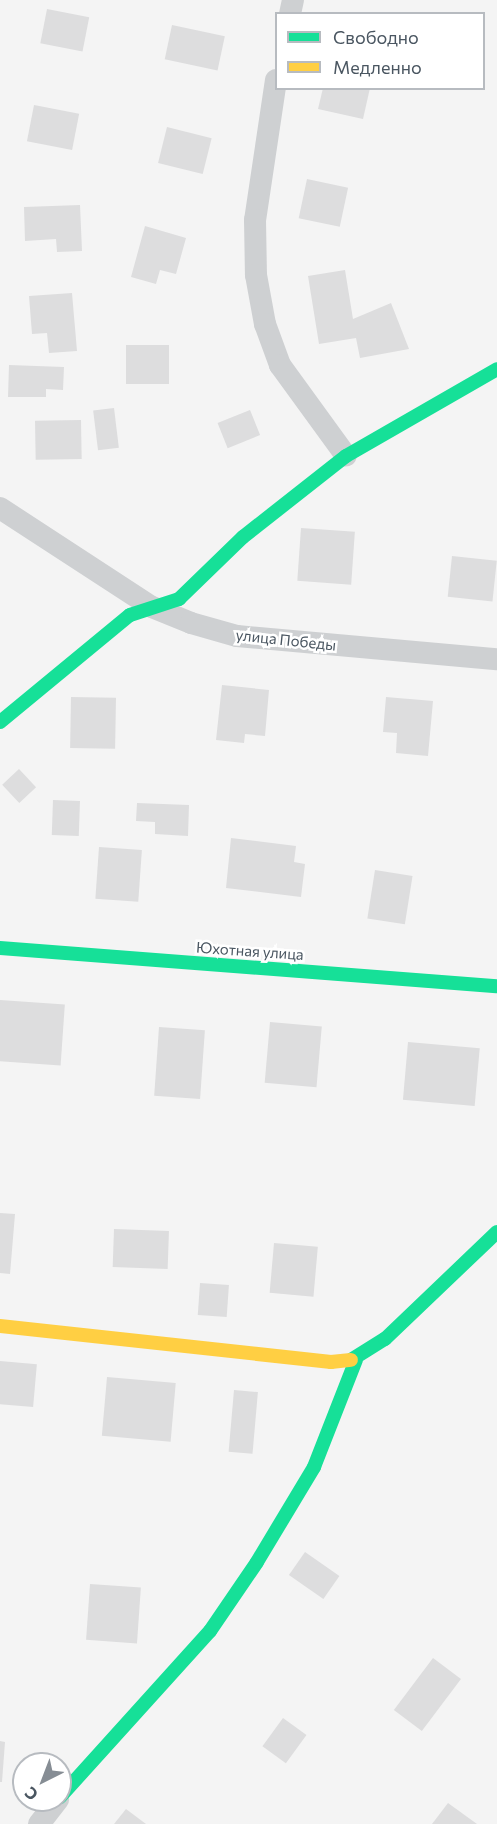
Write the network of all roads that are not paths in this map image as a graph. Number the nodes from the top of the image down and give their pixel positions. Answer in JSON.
{"nodes":[{"id":1,"x":275,"y":87,"type":"edge"},
{"id":2,"x":497,"y":369,"type":"edge"},
{"id":3,"x":346,"y":456,"type":"junction"},
{"id":4,"x":0,"y":508,"type":"edge"},
{"id":5,"x":152,"y":607,"type":"junction"},
{"id":6,"x":497,"y":659,"type":"edge"},
{"id":7,"x":0,"y":722,"type":"edge"},
{"id":8,"x":0,"y":948,"type":"edge"},
{"id":9,"x":497,"y":986,"type":"edge"},
{"id":10,"x":497,"y":1232,"type":"edge"},
{"id":11,"x":0,"y":1326,"type":"edge"},
{"id":12,"x":356,"y":1360,"type":"junction"},
{"id":13,"x":72,"y":1784,"type":"edge"},
{"id":14,"x":48,"y":1812,"type":"edge"},
{"id":15,"x":39,"y":1824,"type":"edge"}],
"edges":[{"from":1,"to":3,"type":"street"},
{"from":2,"to":3,"type":"street"},
{"from":3,"to":5,"type":"street"},
{"from":4,"to":5,"type":"street","name":"улица Победы"},
{"from":5,"to":6,"type":"street","name":"улица Победы"},
{"from":5,"to":7,"type":"street"},
{"from":8,"to":9,"type":"street","name":"Юхотная улица"},
{"from":10,"to":12,"type":"street"},
{"from":11,"to":12,"type":"street"},
{"from":12,"to":13,"type":"street"},
{"from":14,"to":15,"type":"street"}]}
